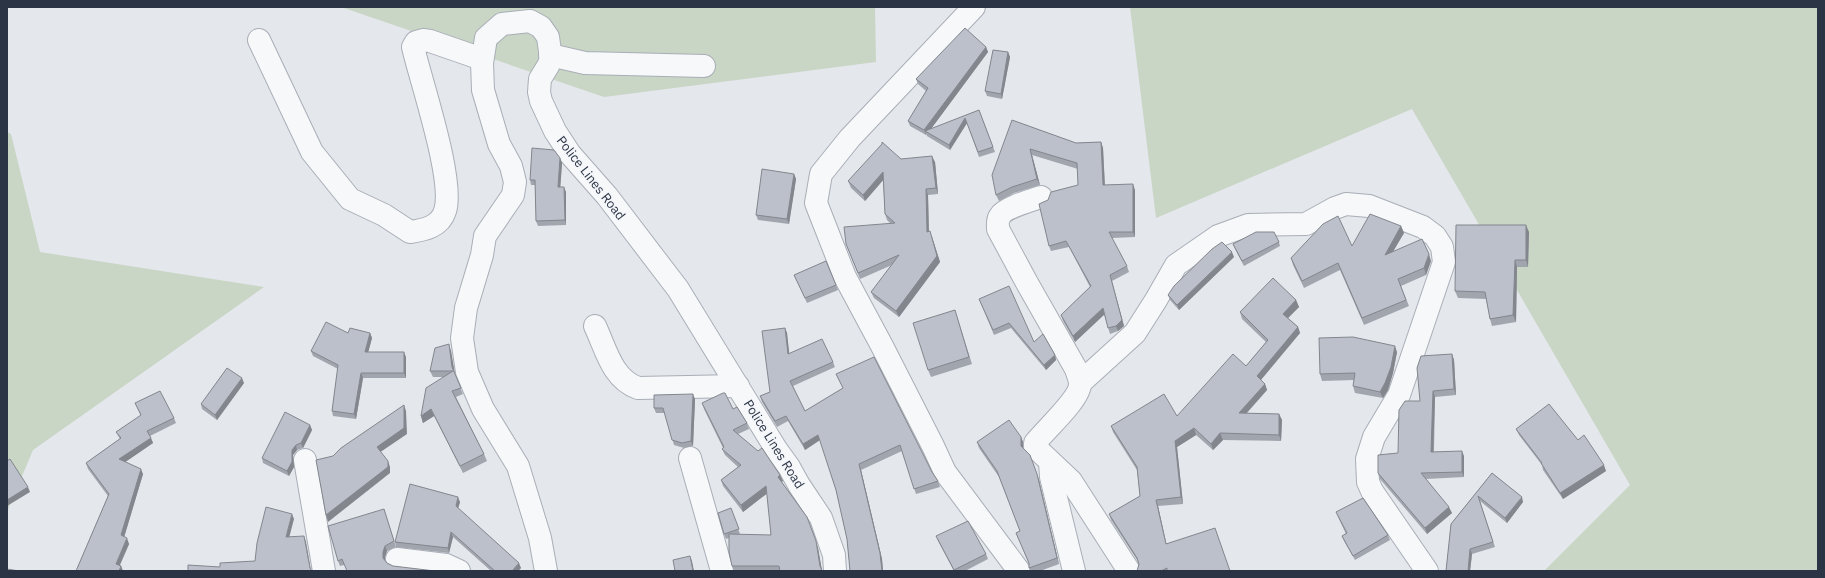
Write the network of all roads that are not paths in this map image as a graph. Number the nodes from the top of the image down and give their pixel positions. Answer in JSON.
{"nodes":[{"id":1,"x":974,"y":7,"type":"edge"},
{"id":2,"x":259,"y":40,"type":"dead end"},
{"id":3,"x":550,"y":55,"type":"junction"},
{"id":4,"x":482,"y":60,"type":"junction"},
{"id":5,"x":704,"y":66,"type":"dead end"},
{"id":6,"x":1041,"y":197,"type":"dead end"},
{"id":7,"x":595,"y":326,"type":"dead end"},
{"id":8,"x":1080,"y":383,"type":"junction"},
{"id":9,"x":738,"y":386,"type":"junction"},
{"id":10,"x":690,"y":458,"type":"dead end"},
{"id":11,"x":305,"y":460,"type":"dead end"},
{"id":12,"x":1050,"y":462,"type":"junction"},
{"id":13,"x":397,"y":559,"type":"dead end"},
{"id":14,"x":324,"y":571,"type":"edge"},
{"id":15,"x":459,"y":571,"type":"edge"},
{"id":16,"x":546,"y":571,"type":"edge"},
{"id":17,"x":722,"y":571,"type":"edge"},
{"id":18,"x":836,"y":571,"type":"edge"},
{"id":19,"x":1020,"y":571,"type":"edge"},
{"id":20,"x":1074,"y":571,"type":"edge"},
{"id":21,"x":1129,"y":571,"type":"edge"},
{"id":22,"x":1427,"y":571,"type":"edge"}],
"edges":[{"from":1,"to":19,"type":"street"},
{"from":2,"to":4,"type":"street"},
{"from":3,"to":4,"type":"street","name":"Police Lines Road"},
{"from":3,"to":5,"type":"street"},
{"from":3,"to":9,"type":"street","name":"Police Lines Road"},
{"from":4,"to":16,"type":"street","name":"Police Lines Road"},
{"from":6,"to":8,"type":"street"},
{"from":7,"to":9,"type":"street"},
{"from":8,"to":12,"type":"street"},
{"from":8,"to":22,"type":"street"},
{"from":9,"to":18,"type":"street","name":"Police Lines Road"},
{"from":10,"to":17,"type":"street"},
{"from":11,"to":14,"type":"street"},
{"from":12,"to":20,"type":"street"},
{"from":12,"to":21,"type":"street"},
{"from":13,"to":15,"type":"street"}]}
